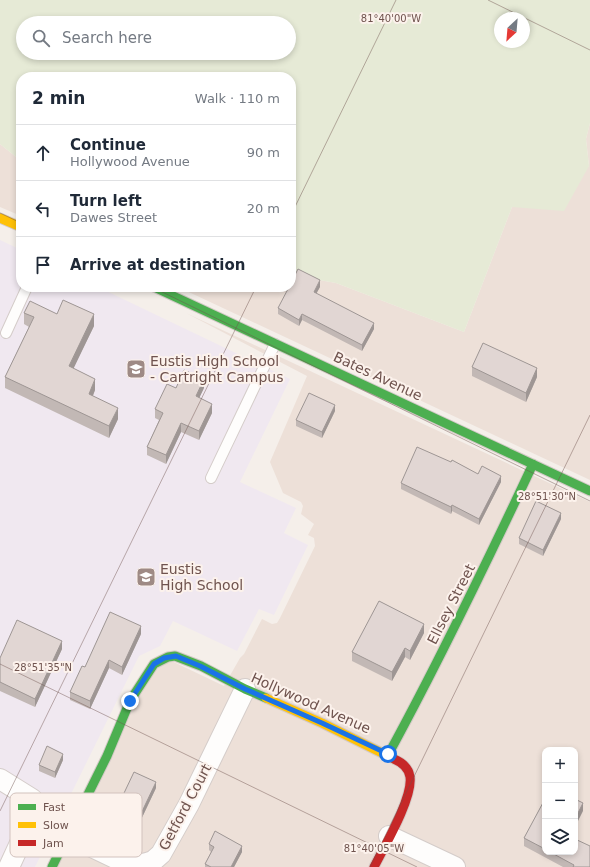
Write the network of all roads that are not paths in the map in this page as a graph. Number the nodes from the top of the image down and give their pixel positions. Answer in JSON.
{"nodes":[{"id":1,"x":0,"y":218,"type":"edge"},
{"id":2,"x":16,"y":226,"type":"edge"},
{"id":3,"x":25,"y":292,"type":"edge"},
{"id":4,"x":165,"y":292,"type":"edge"},
{"id":5,"x":6,"y":333,"type":"dead end"},
{"id":6,"x":275,"y":344,"type":"junction"},
{"id":7,"x":533,"y":464,"type":"junction"},
{"id":8,"x":211,"y":478,"type":"dead end"},
{"id":9,"x":590,"y":491,"type":"edge"},
{"id":10,"x":245,"y":689,"type":"junction"},
{"id":11,"x":388,"y":754,"type":"junction"},
{"id":12,"x":0,"y":779,"type":"edge"},
{"id":13,"x":22,"y":793,"type":"edge"},
{"id":14,"x":89,"y":793,"type":"edge"},
{"id":15,"x":389,"y":836,"type":"junction"},
{"id":16,"x":14,"y":857,"type":"edge"},
{"id":17,"x":57,"y":857,"type":"edge"},
{"id":18,"x":113,"y":857,"type":"edge"},
{"id":19,"x":10,"y":867,"type":"edge"},
{"id":20,"x":52,"y":867,"type":"edge"},
{"id":21,"x":374,"y":867,"type":"edge"},
{"id":22,"x":455,"y":867,"type":"edge"}],
"edges":[{"from":1,"to":2,"type":"street"},
{"from":3,"to":5,"type":"lane"},
{"from":4,"to":6,"type":"street","name":"Bates Avenue"},
{"from":6,"to":7,"type":"street","name":"Bates Avenue"},
{"from":6,"to":8,"type":"lane"},
{"from":7,"to":9,"type":"street","name":"Bates Avenue"},
{"from":7,"to":11,"type":"street","name":"Ellsey Street"},
{"from":10,"to":11,"type":"street","name":"Hollywood Avenue"},
{"from":10,"to":14,"type":"street","name":"Hollywood Avenue"},
{"from":10,"to":18,"type":"street","name":"Getford Court"},
{"from":11,"to":15,"type":"street","name":"Hollywood Avenue"},
{"from":12,"to":13,"type":"street"},
{"from":15,"to":21,"type":"street","name":"Hollywood Avenue"},
{"from":15,"to":22,"type":"street"},
{"from":16,"to":19,"type":"street"},
{"from":17,"to":20,"type":"street"}]}
